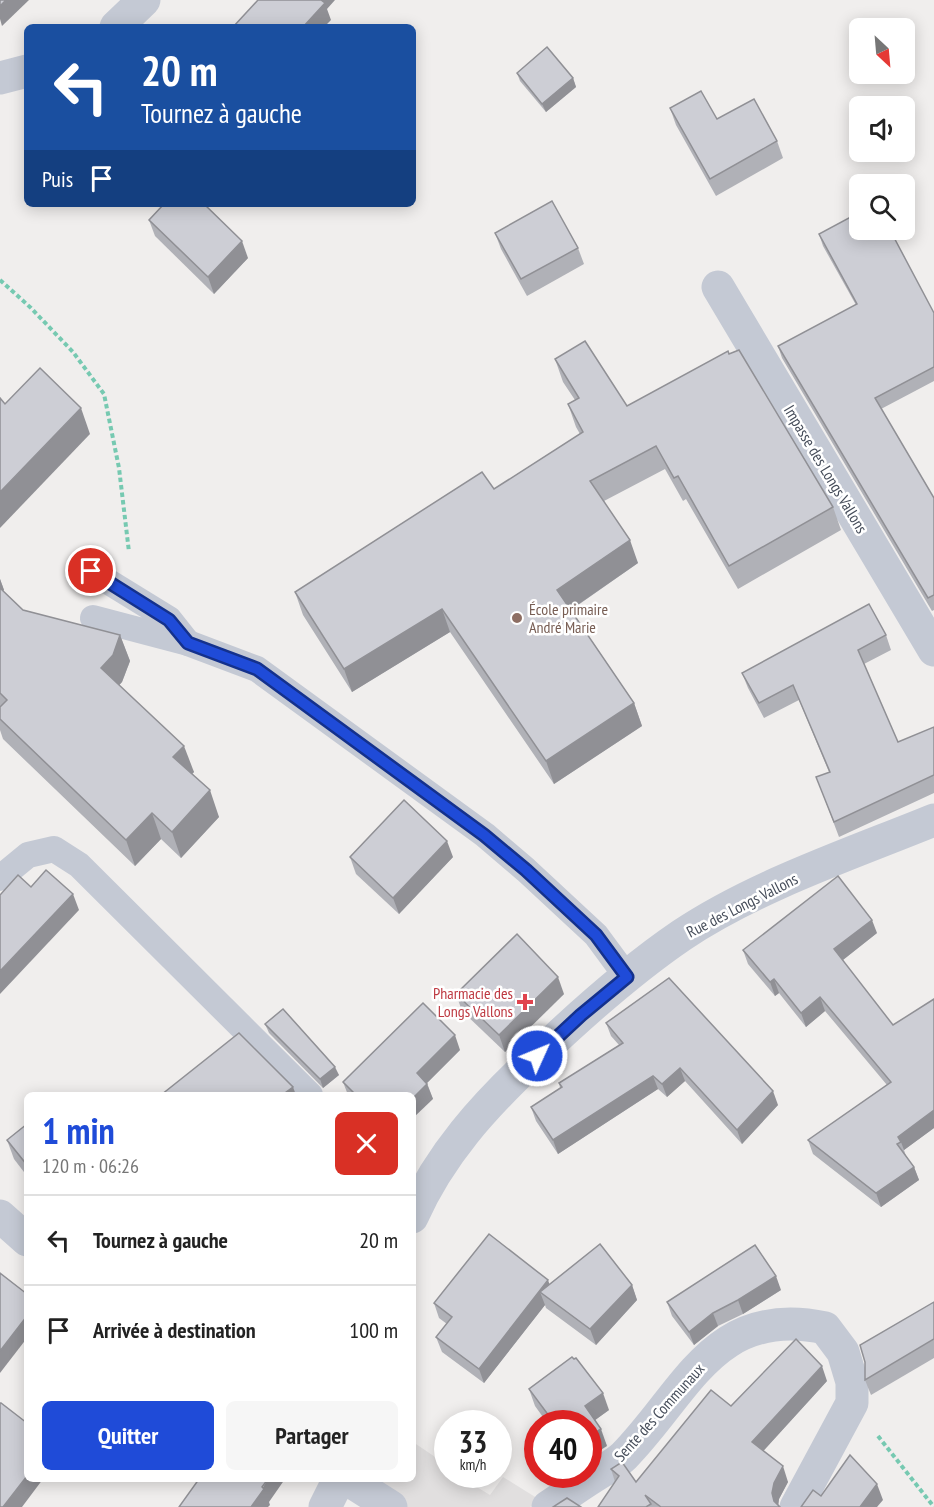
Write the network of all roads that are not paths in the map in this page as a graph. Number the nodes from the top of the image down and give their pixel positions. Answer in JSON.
{"nodes":[{"id":1,"x":144,"y":0,"type":"edge"},
{"id":2,"x":119,"y":24,"type":"edge"},
{"id":3,"x":24,"y":72,"type":"edge"},
{"id":4,"x":0,"y":78,"type":"edge"},
{"id":5,"x":718,"y":287,"type":"dead end"},
{"id":6,"x":91,"y":571,"type":"dead end"},
{"id":7,"x":93,"y":618,"type":"dead end"},
{"id":8,"x":188,"y":643,"type":"junction"},
{"id":9,"x":934,"y":650,"type":"edge"},
{"id":10,"x":934,"y":820,"type":"edge"},
{"id":11,"x":0,"y":878,"type":"edge"},
{"id":12,"x":627,"y":977,"type":"junction"},
{"id":13,"x":307,"y":1092,"type":"edge"},
{"id":14,"x":416,"y":1195,"type":"edge"},
{"id":15,"x":0,"y":1216,"type":"edge"},
{"id":16,"x":24,"y":1237,"type":"edge"},
{"id":17,"x":338,"y":1482,"type":"edge"},
{"id":18,"x":351,"y":1482,"type":"edge"},
{"id":19,"x":325,"y":1507,"type":"edge"},
{"id":20,"x":391,"y":1507,"type":"edge"},
{"id":21,"x":548,"y":1507,"type":"edge"},
{"id":22,"x":796,"y":1507,"type":"edge"}],
"edges":[{"from":1,"to":2,"type":"street"},
{"from":3,"to":4,"type":"street"},
{"from":5,"to":9,"type":"street","name":"Impasse des Longs Vallons"},
{"from":6,"to":8,"type":"lane"},
{"from":7,"to":8,"type":"lane"},
{"from":8,"to":12,"type":"lane"},
{"from":10,"to":12,"type":"street","name":"Rue des Longs Vallons"},
{"from":11,"to":13,"type":"lane"},
{"from":12,"to":14,"type":"street","name":"Rue des Longs Vallons"},
{"from":15,"to":16,"type":"street"},
{"from":17,"to":19,"type":"street"},
{"from":18,"to":20,"type":"street"},
{"from":21,"to":22,"type":"street","name":"Sente des Communaux"}]}
